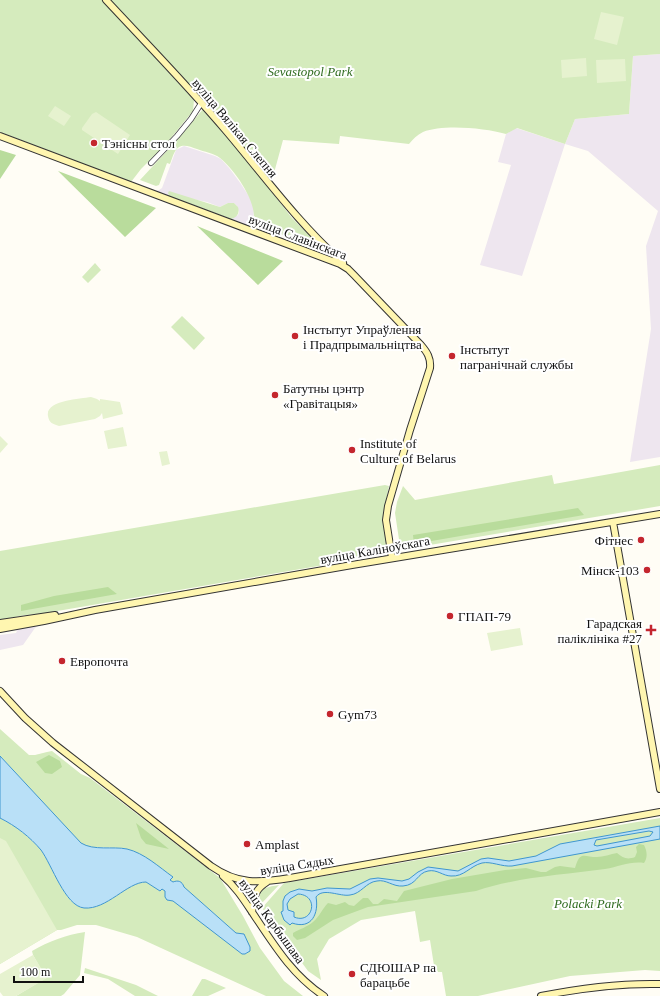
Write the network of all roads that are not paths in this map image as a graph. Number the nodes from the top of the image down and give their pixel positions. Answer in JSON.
{"nodes":[{"id":1,"x":106,"y":0,"type":"edge"},
{"id":2,"x":202,"y":102,"type":"junction"},
{"id":3,"x":0,"y":136,"type":"edge"},
{"id":4,"x":151,"y":163,"type":"dead end"},
{"id":5,"x":325,"y":247,"type":"junction"},
{"id":6,"x":320,"y":256,"type":"junction"},
{"id":7,"x":348,"y":269,"type":"junction"},
{"id":8,"x":660,"y":514,"type":"edge"},
{"id":9,"x":613,"y":522,"type":"junction"},
{"id":10,"x":392,"y":558,"type":"junction"},
{"id":11,"x":95,"y":610,"type":"junction"},
{"id":12,"x":0,"y":623,"type":"edge"},
{"id":13,"x":0,"y":629,"type":"edge"},
{"id":14,"x":0,"y":691,"type":"edge"},
{"id":15,"x":660,"y":788,"type":"edge"},
{"id":16,"x":660,"y":812,"type":"edge"},
{"id":17,"x":221,"y":873,"type":"junction"},
{"id":18,"x":268,"y":881,"type":"junction"},
{"id":19,"x":252,"y":912,"type":"junction"},
{"id":20,"x":660,"y":984,"type":"edge"},
{"id":21,"x":324,"y":996,"type":"edge"},
{"id":22,"x":541,"y":996,"type":"edge"}],
"edges":[{"from":1,"to":2,"type":"street","name":"вуліца Вялікая Слепня"},
{"from":2,"to":4,"type":"street"},
{"from":2,"to":5,"type":"street","name":"вуліца Вялікая Слепня"},
{"from":3,"to":6,"type":"street","name":"вуліца Славінскага"},
{"from":5,"to":6,"type":"street"},
{"from":5,"to":7,"type":"street","name":"вуліца Вялікая Слепня"},
{"from":6,"to":7,"type":"street","name":"вуліца Славінскага"},
{"from":7,"to":10,"type":"street","name":"вуліца Славінскага"},
{"from":8,"to":9,"type":"street","name":"вуліца Каліноўскага"},
{"from":9,"to":10,"type":"street","name":"вуліца Каліноўскага"},
{"from":9,"to":15,"type":"street"},
{"from":10,"to":11,"type":"street","name":"вуліца Каліноўскага"},
{"from":11,"to":12,"type":"street","name":"вуліца Каліноўскага"},
{"from":11,"to":13,"type":"street","name":"вуліца Каліноўскага"},
{"from":14,"to":17,"type":"street","name":"вуліца Сядых"},
{"from":16,"to":18,"type":"street","name":"вуліца Сядых"},
{"from":17,"to":18,"type":"street","name":"вуліца Сядых"},
{"from":17,"to":19,"type":"street","name":"вуліца Карбышава"},
{"from":18,"to":19,"type":"street"},
{"from":19,"to":21,"type":"street","name":"вуліца Карбышава"},
{"from":20,"to":22,"type":"street"}]}
